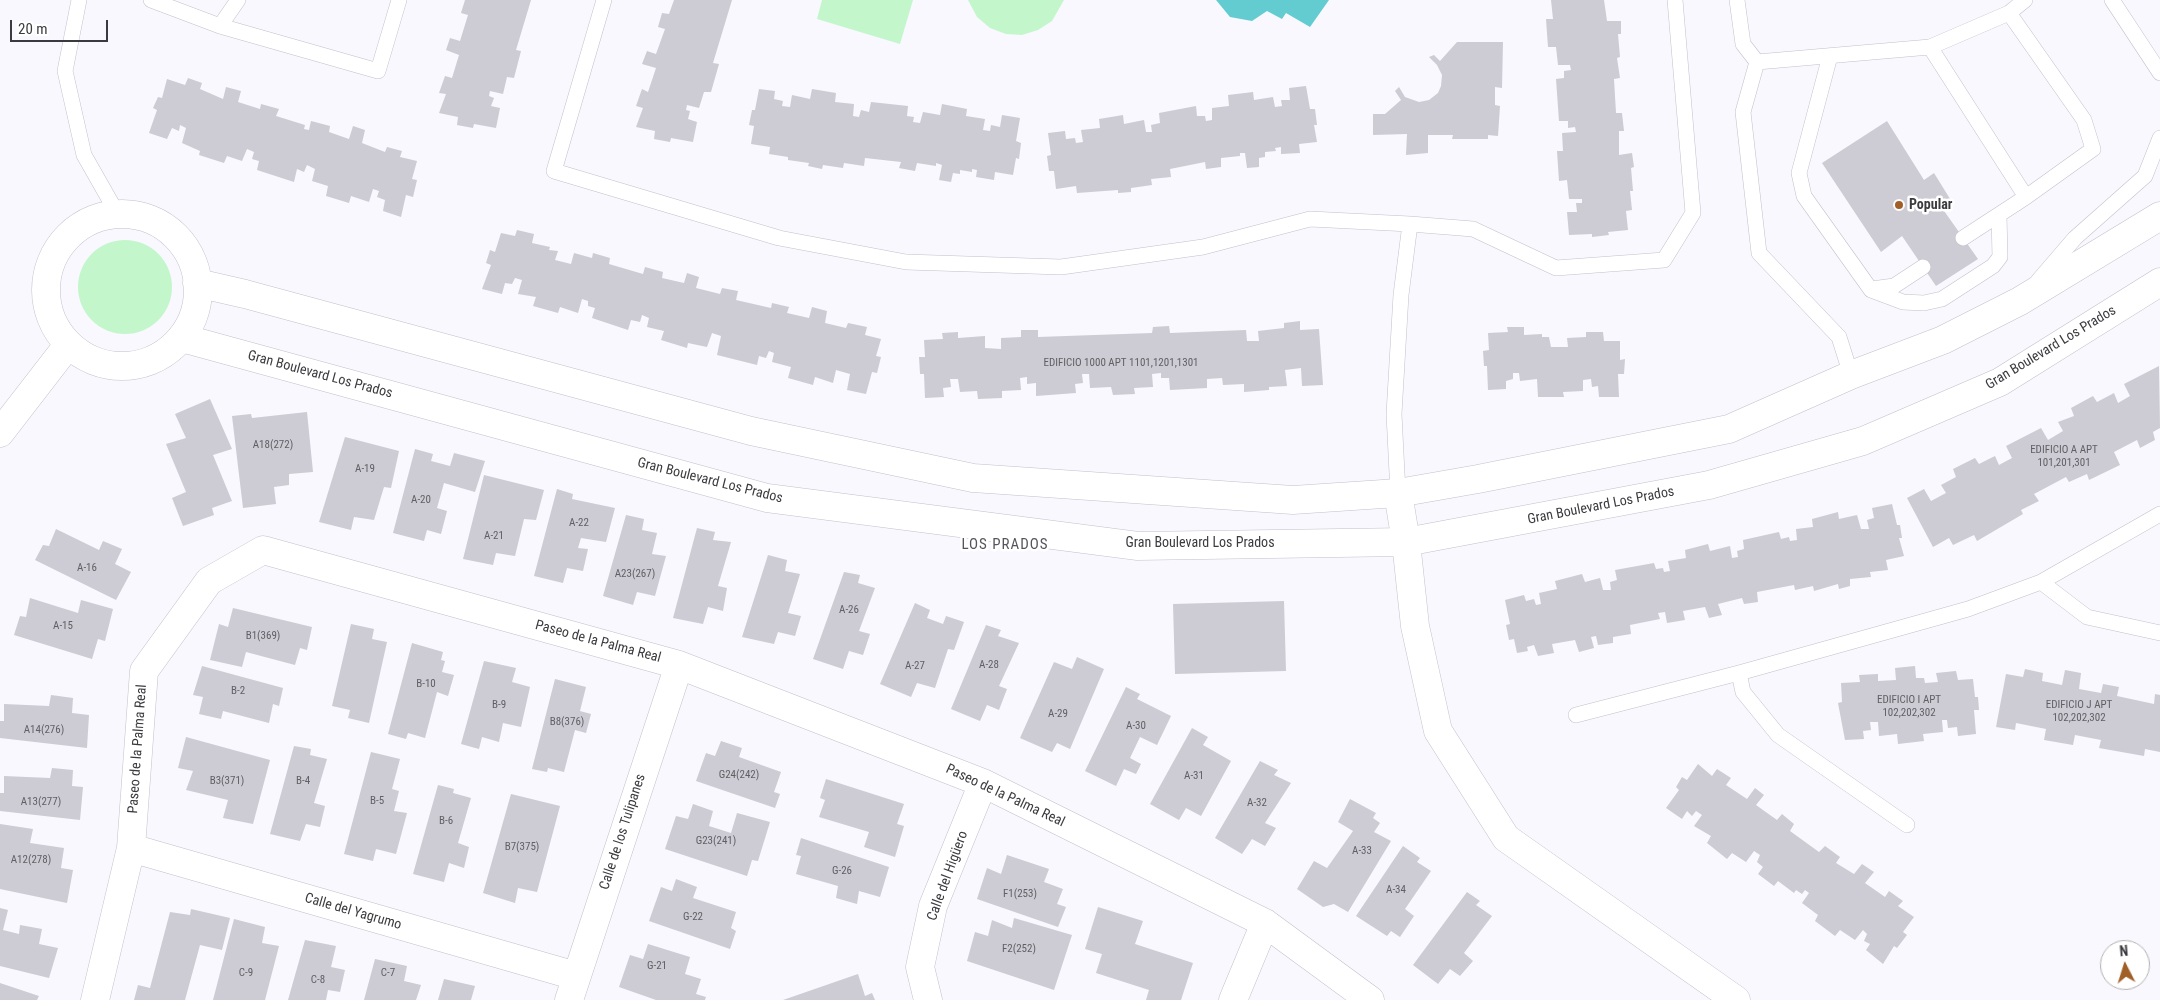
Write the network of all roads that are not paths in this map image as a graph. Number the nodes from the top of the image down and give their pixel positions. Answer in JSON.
{"nodes":[{"id":1,"x":79,"y":0,"type":"edge"},
{"id":2,"x":152,"y":0,"type":"edge"},
{"id":3,"x":238,"y":0,"type":"edge"},
{"id":4,"x":399,"y":0,"type":"edge"},
{"id":5,"x":604,"y":0,"type":"edge"},
{"id":6,"x":1675,"y":0,"type":"edge"},
{"id":7,"x":1737,"y":0,"type":"edge"},
{"id":8,"x":2025,"y":0,"type":"edge"},
{"id":9,"x":2112,"y":0,"type":"edge"},
{"id":10,"x":2009,"y":13,"type":"junction"},
{"id":11,"x":220,"y":26,"type":"junction"},
{"id":12,"x":1930,"y":47,"type":"junction"},
{"id":13,"x":1830,"y":56,"type":"junction"},
{"id":14,"x":1757,"y":62,"type":"junction"},
{"id":15,"x":2160,"y":73,"type":"edge"},
{"id":16,"x":2160,"y":138,"type":"edge"},
{"id":17,"x":2026,"y":197,"type":"junction"},
{"id":18,"x":117,"y":213,"type":"junction"},
{"id":19,"x":1999,"y":215,"type":"junction"},
{"id":20,"x":2160,"y":216,"type":"edge"},
{"id":21,"x":1410,"y":224,"type":"junction"},
{"id":22,"x":1963,"y":238,"type":"dead end"},
{"id":23,"x":1923,"y":267,"type":"dead end"},
{"id":24,"x":2160,"y":282,"type":"edge"},
{"id":25,"x":197,"y":283,"type":"junction"},
{"id":26,"x":1871,"y":290,"type":"junction"},
{"id":27,"x":2020,"y":301,"type":"junction"},
{"id":28,"x":182,"y":338,"type":"junction"},
{"id":29,"x":68,"y":345,"type":"junction"},
{"id":30,"x":1851,"y":375,"type":"junction"},
{"id":31,"x":0,"y":433,"type":"edge"},
{"id":32,"x":1398,"y":493,"type":"junction"},
{"id":33,"x":2160,"y":514,"type":"edge"},
{"id":34,"x":1406,"y":542,"type":"junction"},
{"id":35,"x":2041,"y":582,"type":"junction"},
{"id":36,"x":2160,"y":633,"type":"edge"},
{"id":37,"x":680,"y":664,"type":"junction"},
{"id":38,"x":1739,"y":673,"type":"junction"},
{"id":39,"x":1576,"y":715,"type":"dead end"},
{"id":40,"x":984,"y":783,"type":"junction"},
{"id":41,"x":1907,"y":825,"type":"dead end"},
{"id":42,"x":131,"y":848,"type":"junction"},
{"id":43,"x":1265,"y":923,"type":"junction"},
{"id":44,"x":572,"y":988,"type":"edge"},
{"id":45,"x":95,"y":1000,"type":"edge"},
{"id":46,"x":928,"y":1000,"type":"edge"},
{"id":47,"x":1233,"y":1000,"type":"edge"},
{"id":48,"x":1370,"y":1000,"type":"edge"},
{"id":49,"x":1736,"y":1000,"type":"edge"}],
"edges":[{"from":1,"to":18,"type":"lane"},
{"from":2,"to":11,"type":"lane"},
{"from":3,"to":11,"type":"lane"},
{"from":4,"to":11,"type":"lane"},
{"from":5,"to":21,"type":"lane"},
{"from":6,"to":21,"type":"lane"},
{"from":7,"to":14,"type":"lane"},
{"from":8,"to":10,"type":"lane"},
{"from":9,"to":15,"type":"lane"},
{"from":10,"to":12,"type":"lane"},
{"from":10,"to":17,"type":"lane"},
{"from":12,"to":13,"type":"lane"},
{"from":12,"to":17,"type":"lane"},
{"from":13,"to":14,"type":"lane"},
{"from":13,"to":26,"type":"lane"},
{"from":14,"to":30,"type":"lane"},
{"from":16,"to":27,"type":"lane"},
{"from":17,"to":19,"type":"lane"},
{"from":18,"to":25,"type":"street"},
{"from":18,"to":29,"type":"street"},
{"from":19,"to":22,"type":"lane"},
{"from":19,"to":26,"type":"lane"},
{"from":20,"to":27,"type":"street"},
{"from":21,"to":32,"type":"lane"},
{"from":23,"to":26,"type":"lane"},
{"from":24,"to":34,"type":"street","name":"Gran Boulevard Los Prados"},
{"from":25,"to":28,"type":"street"},
{"from":25,"to":32,"type":"street"},
{"from":27,"to":30,"type":"street"},
{"from":28,"to":29,"type":"street"},
{"from":28,"to":34,"type":"street","name":"Gran Boulevard Los Prados"},
{"from":29,"to":31,"type":"street"},
{"from":30,"to":32,"type":"street"},
{"from":32,"to":34,"type":"street"},
{"from":33,"to":35,"type":"lane"},
{"from":34,"to":49,"type":"street"},
{"from":35,"to":36,"type":"lane"},
{"from":35,"to":38,"type":"lane"},
{"from":37,"to":40,"type":"street","name":"Paseo de la Palma Real"},
{"from":37,"to":42,"type":"street","name":"Paseo de la Palma Real"},
{"from":37,"to":44,"type":"street","name":"Calle de los Tulipanes"},
{"from":38,"to":39,"type":"lane"},
{"from":38,"to":41,"type":"lane"},
{"from":40,"to":43,"type":"street","name":"Paseo de la Palma Real"},
{"from":40,"to":46,"type":"street","name":"Calle del Higüero"},
{"from":42,"to":44,"type":"street","name":"Calle del Yagrumo"},
{"from":42,"to":45,"type":"street","name":"Paseo de la Palma Real"},
{"from":43,"to":47,"type":"street"},
{"from":43,"to":48,"type":"street","name":"Paseo de la Palma Real"}]}
